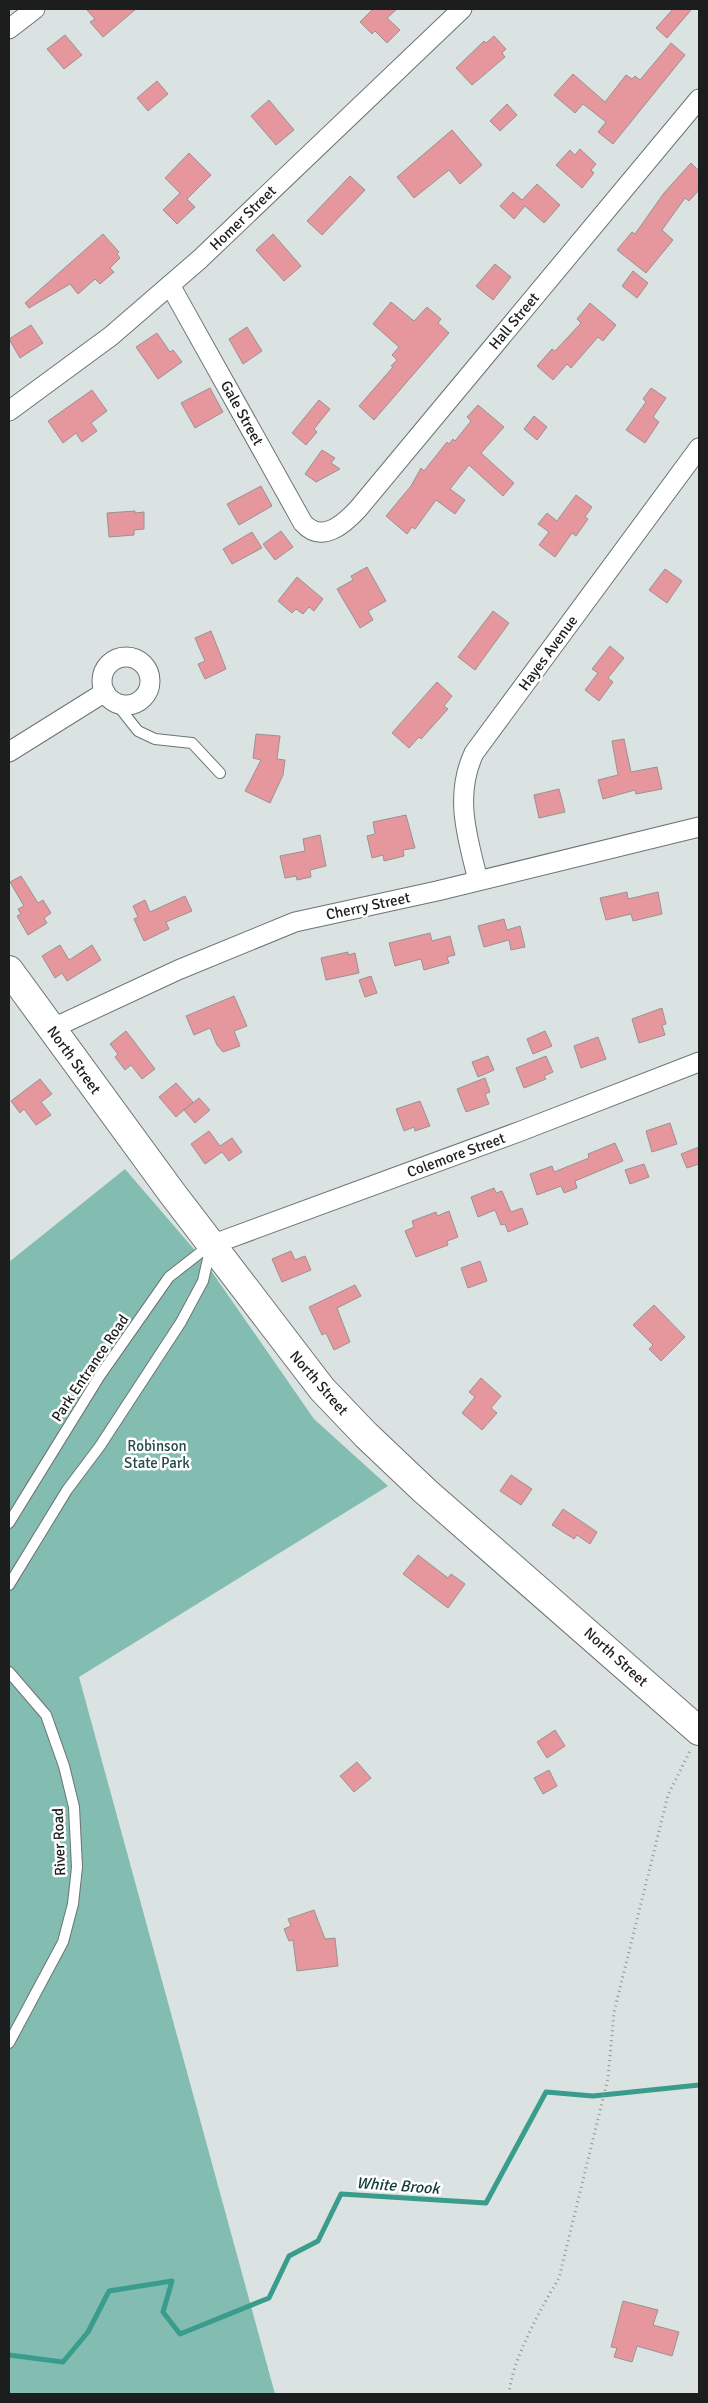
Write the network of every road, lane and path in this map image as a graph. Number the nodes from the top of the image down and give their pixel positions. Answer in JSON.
{"nodes":[{"id":1,"x":35,"y":9,"type":"edge"},
{"id":2,"x":462,"y":9,"type":"edge"},
{"id":3,"x":9,"y":29,"type":"edge"},
{"id":4,"x":699,"y":99,"type":"edge"},
{"id":5,"x":170,"y":285,"type":"junction"},
{"id":6,"x":9,"y":410,"type":"edge"},
{"id":7,"x":699,"y":448,"type":"edge"},
{"id":8,"x":321,"y":532,"type":"joint"},
{"id":9,"x":110,"y":697,"type":"joint"},
{"id":10,"x":9,"y":752,"type":"edge"},
{"id":11,"x":220,"y":772,"type":"dead end"},
{"id":12,"x":699,"y":826,"type":"edge"},
{"id":13,"x":478,"y":880,"type":"junction"},
{"id":14,"x":9,"y":970,"type":"edge"},
{"id":15,"x":51,"y":1029,"type":"junction"},
{"id":16,"x":699,"y":1062,"type":"edge"},
{"id":17,"x":211,"y":1244,"type":"junction"},
{"id":18,"x":9,"y":1523,"type":"edge"},
{"id":19,"x":9,"y":1585,"type":"edge"},
{"id":20,"x":9,"y":1672,"type":"edge"},
{"id":21,"x":697,"y":1736,"type":"edge"},
{"id":22,"x":9,"y":2043,"type":"edge"},
{"id":23,"x":509,"y":2394,"type":"edge"}],
"edges":[{"from":1,"to":3,"type":"street"},
{"from":2,"to":5,"type":"street","name":"Homer Street"},
{"from":4,"to":8,"type":"street","name":"Hall Street"},
{"from":5,"to":6,"type":"street","name":"Homer Street"},
{"from":5,"to":8,"type":"street","name":"Gale Street"},
{"from":7,"to":13,"type":"street","name":"Hayes Avenue"},
{"from":9,"to":10,"type":"street"},
{"from":9,"to":11,"type":"lane"},
{"from":12,"to":13,"type":"street","name":"Cherry Street"},
{"from":13,"to":15,"type":"street","name":"Cherry Street"},
{"from":14,"to":15,"type":"main road","name":"North Street"},
{"from":15,"to":17,"type":"main road","name":"North Street"},
{"from":16,"to":17,"type":"street","name":"Colemore Street"},
{"from":17,"to":18,"type":"lane","name":"Park Entrance Road"},
{"from":17,"to":19,"type":"lane"},
{"from":17,"to":21,"type":"main road","name":"North Street"},
{"from":20,"to":22,"type":"lane","name":"River Road"},
{"from":21,"to":23,"type":"path"}]}
